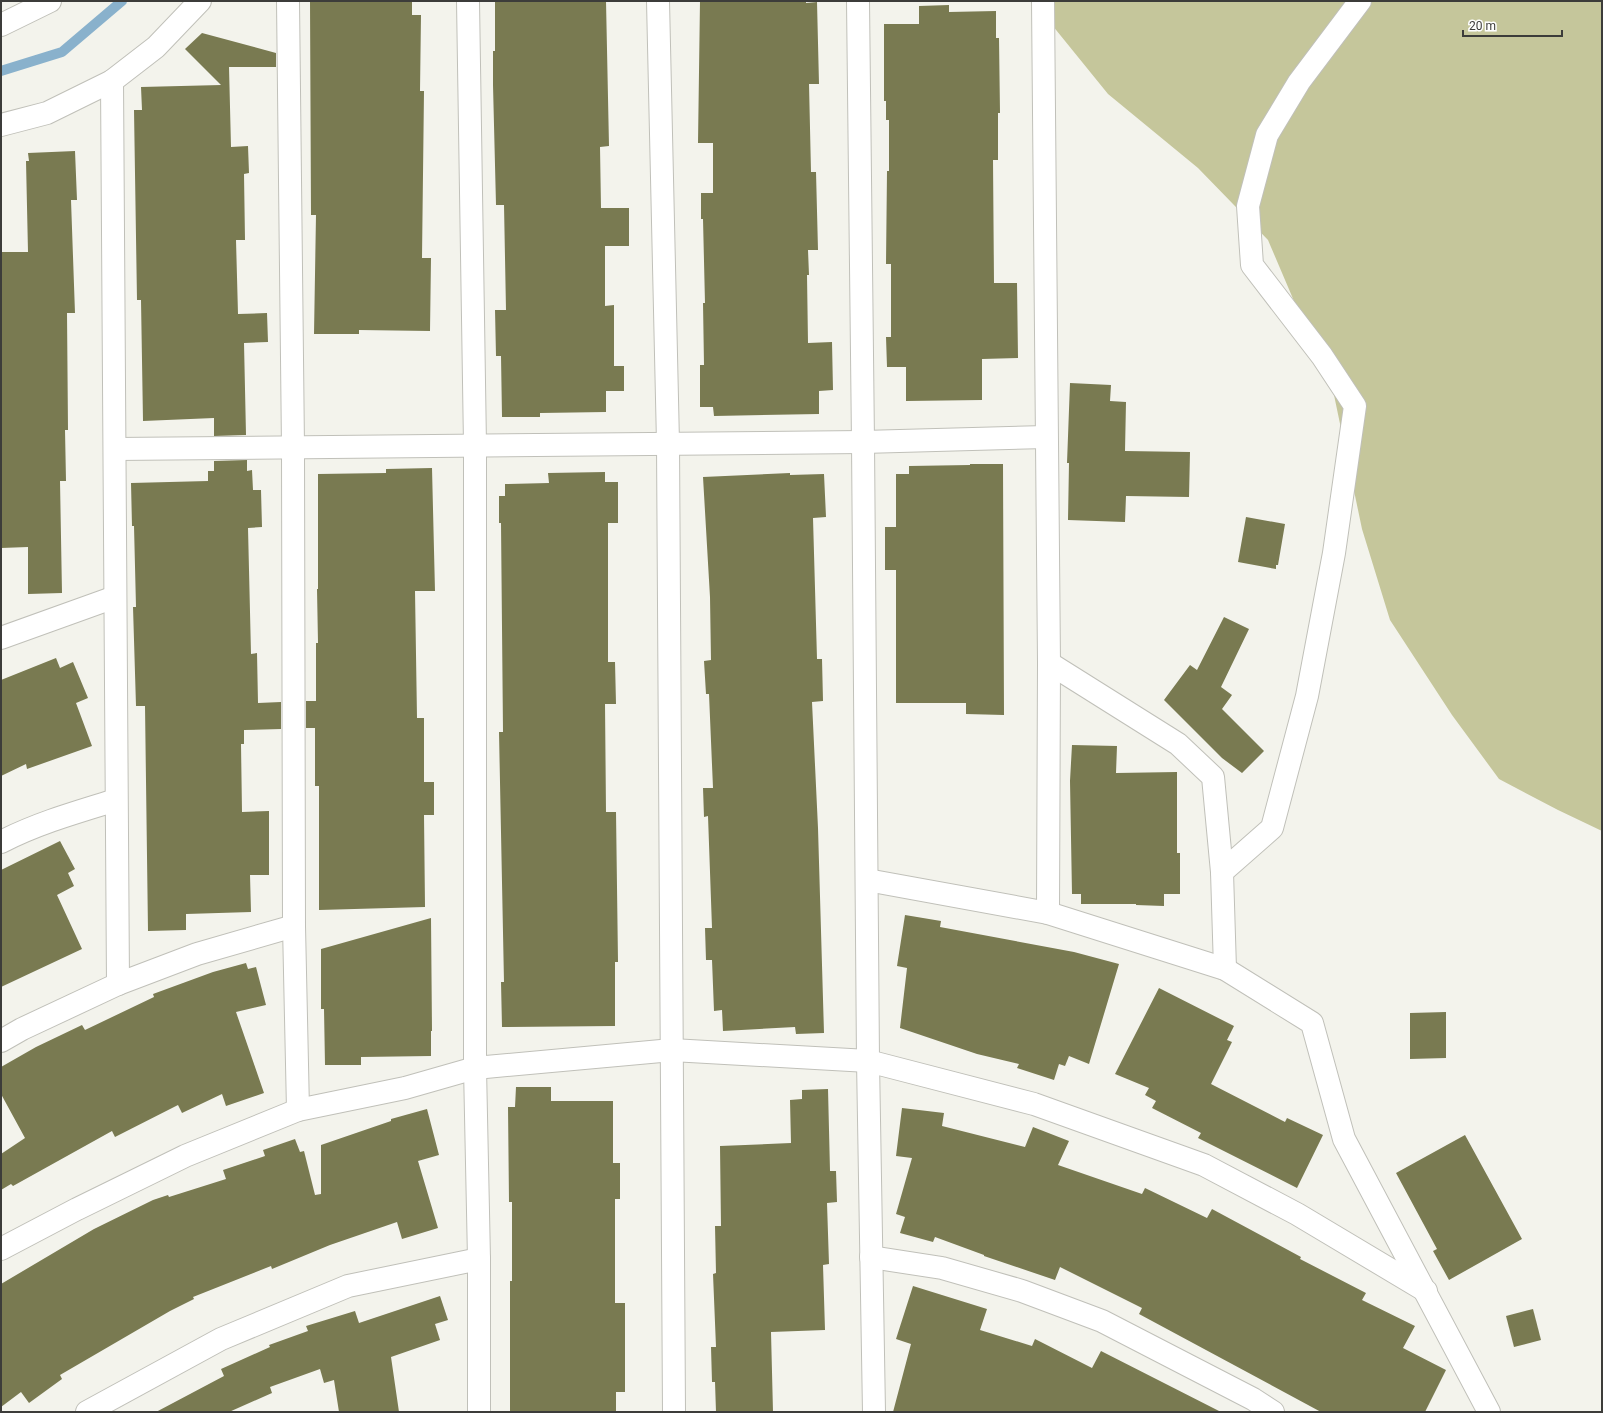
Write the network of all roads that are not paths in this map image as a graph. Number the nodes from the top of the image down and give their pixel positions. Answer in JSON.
{"nodes":[{"id":1,"x":50,"y":1,"type":"edge"},
{"id":2,"x":200,"y":1,"type":"edge"},
{"id":3,"x":288,"y":1,"type":"edge"},
{"id":4,"x":468,"y":1,"type":"edge"},
{"id":5,"x":658,"y":1,"type":"edge"},
{"id":6,"x":858,"y":1,"type":"edge"},
{"id":7,"x":1043,"y":1,"type":"edge"},
{"id":8,"x":1360,"y":1,"type":"edge"},
{"id":9,"x":1,"y":25,"type":"edge"},
{"id":10,"x":112,"y":81,"type":"junction"},
{"id":11,"x":1,"y":125,"type":"edge"},
{"id":12,"x":1046,"y":437,"type":"junction"},
{"id":13,"x":863,"y":442,"type":"junction"},
{"id":14,"x":668,"y":443,"type":"junction"},
{"id":15,"x":475,"y":445,"type":"junction"},
{"id":16,"x":293,"y":447,"type":"junction"},
{"id":17,"x":115,"y":449,"type":"junction"},
{"id":18,"x":115,"y":596,"type":"junction"},
{"id":19,"x":1,"y":638,"type":"edge"},
{"id":20,"x":1049,"y":663,"type":"junction"},
{"id":21,"x":116,"y":800,"type":"junction"},
{"id":22,"x":1,"y":842,"type":"edge"},
{"id":23,"x":1222,"y":872,"type":"junction"},
{"id":24,"x":867,"y":880,"type":"junction"},
{"id":25,"x":1048,"y":913,"type":"junction"},
{"id":26,"x":294,"y":926,"type":"junction"},
{"id":27,"x":1225,"y":969,"type":"junction"},
{"id":28,"x":118,"y":984,"type":"junction"},
{"id":29,"x":1,"y":1041,"type":"edge"},
{"id":30,"x":672,"y":1050,"type":"junction"},
{"id":31,"x":868,"y":1061,"type":"junction"},
{"id":32,"x":475,"y":1068,"type":"junction"},
{"id":33,"x":298,"y":1110,"type":"junction"},
{"id":34,"x":1,"y":1249,"type":"edge"},
{"id":35,"x":871,"y":1257,"type":"junction"},
{"id":36,"x":479,"y":1259,"type":"junction"},
{"id":37,"x":1426,"y":1290,"type":"junction"},
{"id":38,"x":87,"y":1412,"type":"edge"},
{"id":39,"x":479,"y":1412,"type":"edge"},
{"id":40,"x":674,"y":1412,"type":"edge"},
{"id":41,"x":874,"y":1412,"type":"edge"},
{"id":42,"x":1273,"y":1412,"type":"edge"},
{"id":43,"x":1489,"y":1412,"type":"edge"}],
"edges":[{"from":1,"to":9,"type":"street"},
{"from":2,"to":10,"type":"street"},
{"from":3,"to":16,"type":"street"},
{"from":4,"to":15,"type":"street"},
{"from":5,"to":14,"type":"street"},
{"from":6,"to":13,"type":"street"},
{"from":7,"to":12,"type":"street"},
{"from":8,"to":23,"type":"street"},
{"from":10,"to":11,"type":"street"},
{"from":10,"to":17,"type":"street"},
{"from":12,"to":13,"type":"street"},
{"from":12,"to":20,"type":"street"},
{"from":13,"to":14,"type":"street"},
{"from":13,"to":24,"type":"street"},
{"from":14,"to":15,"type":"street"},
{"from":14,"to":30,"type":"street"},
{"from":15,"to":16,"type":"street"},
{"from":15,"to":32,"type":"street"},
{"from":16,"to":17,"type":"street"},
{"from":16,"to":26,"type":"street"},
{"from":17,"to":18,"type":"street"},
{"from":18,"to":19,"type":"street"},
{"from":18,"to":21,"type":"street"},
{"from":20,"to":23,"type":"street"},
{"from":20,"to":25,"type":"street"},
{"from":21,"to":22,"type":"street"},
{"from":21,"to":28,"type":"street"},
{"from":23,"to":27,"type":"street"},
{"from":24,"to":25,"type":"street"},
{"from":24,"to":31,"type":"street"},
{"from":25,"to":27,"type":"street"},
{"from":26,"to":28,"type":"street"},
{"from":26,"to":33,"type":"street"},
{"from":27,"to":37,"type":"street"},
{"from":28,"to":29,"type":"street"},
{"from":30,"to":31,"type":"street"},
{"from":30,"to":32,"type":"street"},
{"from":30,"to":40,"type":"street"},
{"from":31,"to":35,"type":"street"},
{"from":31,"to":37,"type":"street"},
{"from":32,"to":33,"type":"street"},
{"from":32,"to":36,"type":"street"},
{"from":33,"to":34,"type":"street"},
{"from":35,"to":41,"type":"street"},
{"from":35,"to":42,"type":"street"},
{"from":36,"to":38,"type":"street"},
{"from":36,"to":39,"type":"street"},
{"from":37,"to":43,"type":"street"}]}
